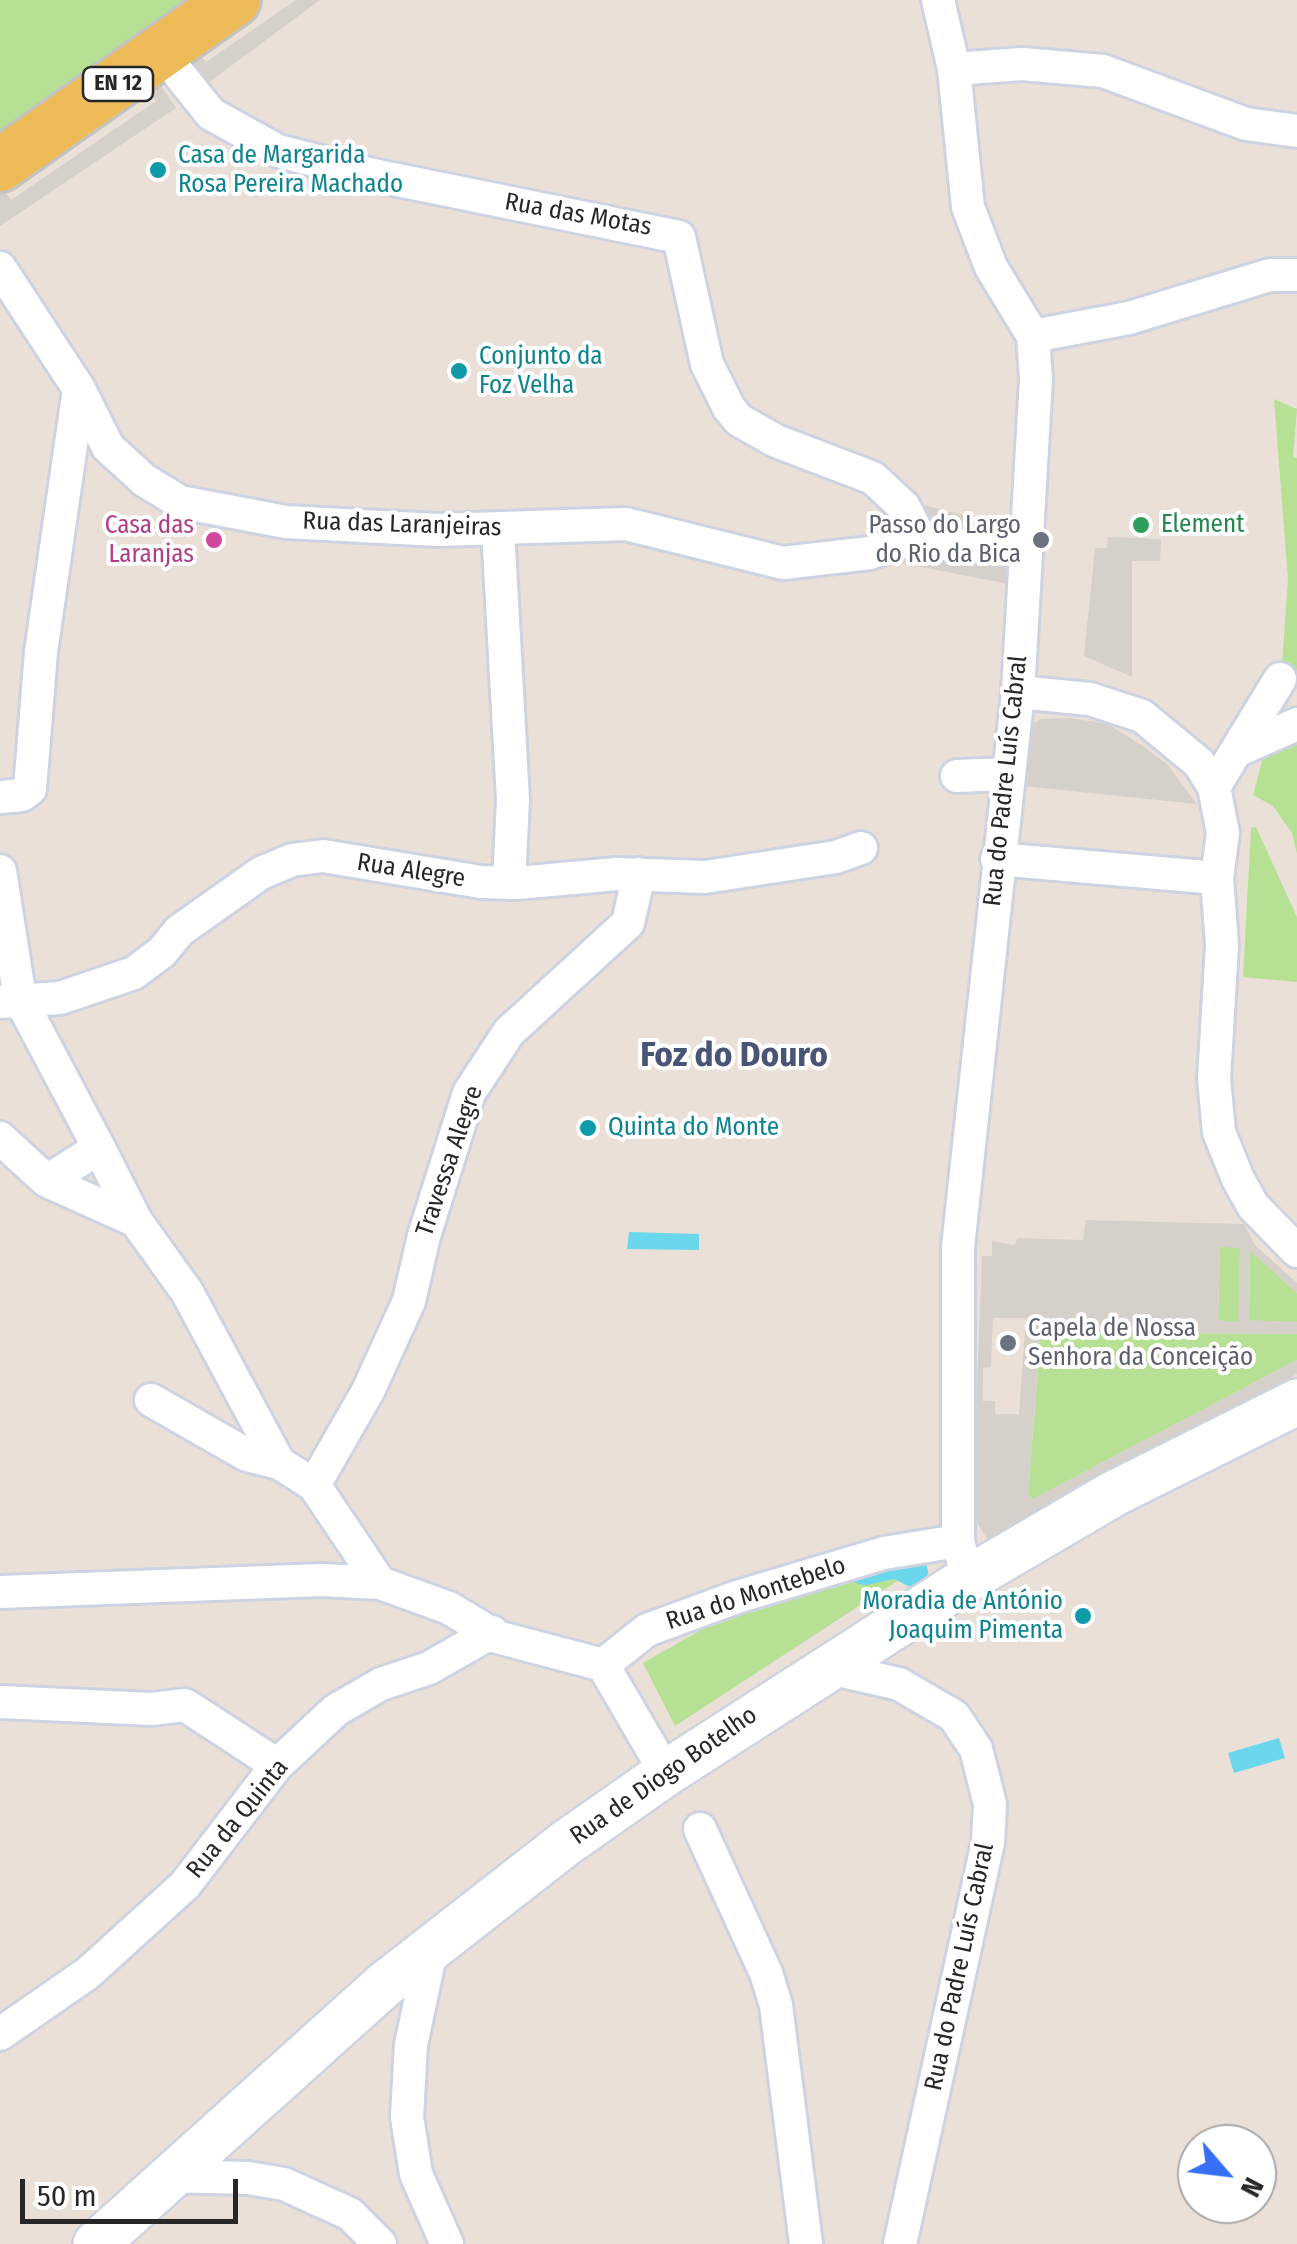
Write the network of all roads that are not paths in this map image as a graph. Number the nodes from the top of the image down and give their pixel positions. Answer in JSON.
{"nodes":[{"id":1,"x":234,"y":0,"type":"edge"},
{"id":2,"x":935,"y":2,"type":"edge"},
{"id":3,"x":163,"y":54,"type":"junction"},
{"id":4,"x":954,"y":68,"type":"junction"},
{"id":5,"x":1297,"y":131,"type":"edge"},
{"id":6,"x":0,"y":165,"type":"edge"},
{"id":7,"x":0,"y":268,"type":"edge"},
{"id":8,"x":1297,"y":275,"type":"edge"},
{"id":9,"x":1033,"y":336,"type":"junction"},
{"id":10,"x":80,"y":389,"type":"junction"},
{"id":11,"x":498,"y":530,"type":"junction"},
{"id":12,"x":919,"y":536,"type":"junction"},
{"id":13,"x":1026,"y":550,"type":"junction"},
{"id":14,"x":1280,"y":680,"type":"dead end"},
{"id":15,"x":1018,"y":692,"type":"junction"},
{"id":16,"x":1297,"y":724,"type":"edge"},
{"id":17,"x":1242,"y":749,"type":"junction"},
{"id":18,"x":1008,"y":774,"type":"junction"},
{"id":19,"x":958,"y":776,"type":"dead end"},
{"id":20,"x":1214,"y":788,"type":"junction"},
{"id":21,"x":0,"y":796,"type":"edge"},
{"id":22,"x":862,"y":848,"type":"dead end"},
{"id":23,"x":997,"y":859,"type":"junction"},
{"id":24,"x":0,"y":871,"type":"edge"},
{"id":25,"x":639,"y":874,"type":"junction"},
{"id":26,"x":1217,"y":878,"type":"junction"},
{"id":27,"x":509,"y":883,"type":"junction"},
{"id":28,"x":10,"y":1001,"type":"edge"},
{"id":29,"x":0,"y":1138,"type":"edge"},
{"id":30,"x":99,"y":1148,"type":"junction"},
{"id":31,"x":47,"y":1181,"type":"junction"},
{"id":32,"x":136,"y":1221,"type":"junction"},
{"id":33,"x":1297,"y":1250,"type":"edge"},
{"id":34,"x":151,"y":1400,"type":"dead end"},
{"id":35,"x":1285,"y":1416,"type":"edge"},
{"id":36,"x":279,"y":1463,"type":"junction"},
{"id":37,"x":314,"y":1485,"type":"junction"},
{"id":38,"x":963,"y":1560,"type":"junction"},
{"id":39,"x":380,"y":1583,"type":"junction"},
{"id":40,"x":0,"y":1592,"type":"edge"},
{"id":41,"x":492,"y":1632,"type":"junction"},
{"id":42,"x":603,"y":1665,"type":"junction"},
{"id":43,"x":825,"y":1666,"type":"junction"},
{"id":44,"x":0,"y":1702,"type":"edge"},
{"id":45,"x":277,"y":1766,"type":"junction"},
{"id":46,"x":666,"y":1773,"type":"junction"},
{"id":47,"x":700,"y":1829,"type":"dead end"},
{"id":48,"x":432,"y":1946,"type":"junction"},
{"id":49,"x":0,"y":2034,"type":"edge"},
{"id":50,"x":168,"y":2176,"type":"junction"},
{"id":51,"x":96,"y":2244,"type":"edge"},
{"id":52,"x":380,"y":2244,"type":"edge"},
{"id":53,"x":447,"y":2244,"type":"edge"},
{"id":54,"x":806,"y":2244,"type":"edge"},
{"id":55,"x":900,"y":2244,"type":"edge"}],
"edges":[{"from":1,"to":3,"type":"main road","number":"EN 12"},
{"from":2,"to":4,"type":"street","name":"Rua do Padre Luís Cabral"},
{"from":3,"to":6,"type":"main road","number":"EN 12"},
{"from":3,"to":12,"type":"street","name":"Rua das Motas"},
{"from":4,"to":5,"type":"street"},
{"from":4,"to":9,"type":"street","name":"Rua do Padre Luís Cabral"},
{"from":7,"to":10,"type":"street","name":"Rua das Laranjeiras"},
{"from":8,"to":9,"type":"street"},
{"from":9,"to":13,"type":"street","name":"Rua do Padre Luís Cabral"},
{"from":10,"to":11,"type":"street","name":"Rua das Laranjeiras"},
{"from":10,"to":21,"type":"street"},
{"from":11,"to":12,"type":"street","name":"Rua das Laranjeiras"},
{"from":11,"to":27,"type":"street"},
{"from":12,"to":13,"type":"street"},
{"from":13,"to":15,"type":"street","name":"Rua do Padre Luís Cabral"},
{"from":14,"to":17,"type":"street"},
{"from":15,"to":18,"type":"street","name":"Rua do Padre Luís Cabral"},
{"from":15,"to":20,"type":"street"},
{"from":16,"to":17,"type":"street"},
{"from":17,"to":20,"type":"street"},
{"from":18,"to":19,"type":"street"},
{"from":18,"to":23,"type":"street","name":"Rua do Padre Luís Cabral"},
{"from":20,"to":26,"type":"street"},
{"from":22,"to":25,"type":"street","name":"Rua Alegre"},
{"from":23,"to":26,"type":"street"},
{"from":23,"to":38,"type":"street","name":"Rua do Padre Luís Cabral"},
{"from":24,"to":28,"type":"street"},
{"from":25,"to":27,"type":"street","name":"Rua Alegre"},
{"from":25,"to":37,"type":"street","name":"Travessa Alegre"},
{"from":26,"to":33,"type":"street"},
{"from":27,"to":28,"type":"street","name":"Rua Alegre"},
{"from":28,"to":30,"type":"street"},
{"from":29,"to":31,"type":"street"},
{"from":30,"to":31,"type":"street"},
{"from":30,"to":32,"type":"street"},
{"from":31,"to":32,"type":"street"},
{"from":32,"to":36,"type":"street"},
{"from":34,"to":36,"type":"street"},
{"from":35,"to":38,"type":"main road","name":"Rua de Diogo Botelho"},
{"from":36,"to":37,"type":"street"},
{"from":37,"to":39,"type":"street"},
{"from":38,"to":42,"type":"street","name":"Rua do Montebelo"},
{"from":38,"to":43,"type":"main road","name":"Rua de Diogo Botelho"},
{"from":39,"to":40,"type":"street"},
{"from":39,"to":41,"type":"street"},
{"from":41,"to":42,"type":"street"},
{"from":41,"to":45,"type":"street","name":"Rua da Quinta"},
{"from":42,"to":46,"type":"street"},
{"from":43,"to":46,"type":"main road","name":"Rua de Diogo Botelho"},
{"from":43,"to":55,"type":"street","name":"Rua do Padre Luís Cabral"},
{"from":44,"to":45,"type":"street"},
{"from":45,"to":49,"type":"street","name":"Rua da Quinta"},
{"from":46,"to":48,"type":"main road","name":"Rua de Diogo Botelho"},
{"from":47,"to":54,"type":"street"},
{"from":48,"to":50,"type":"main road","name":"Rua de Diogo Botelho"},
{"from":48,"to":53,"type":"street"},
{"from":50,"to":51,"type":"main road","name":"Rua de Diogo Botelho"},
{"from":50,"to":52,"type":"street"}]}
